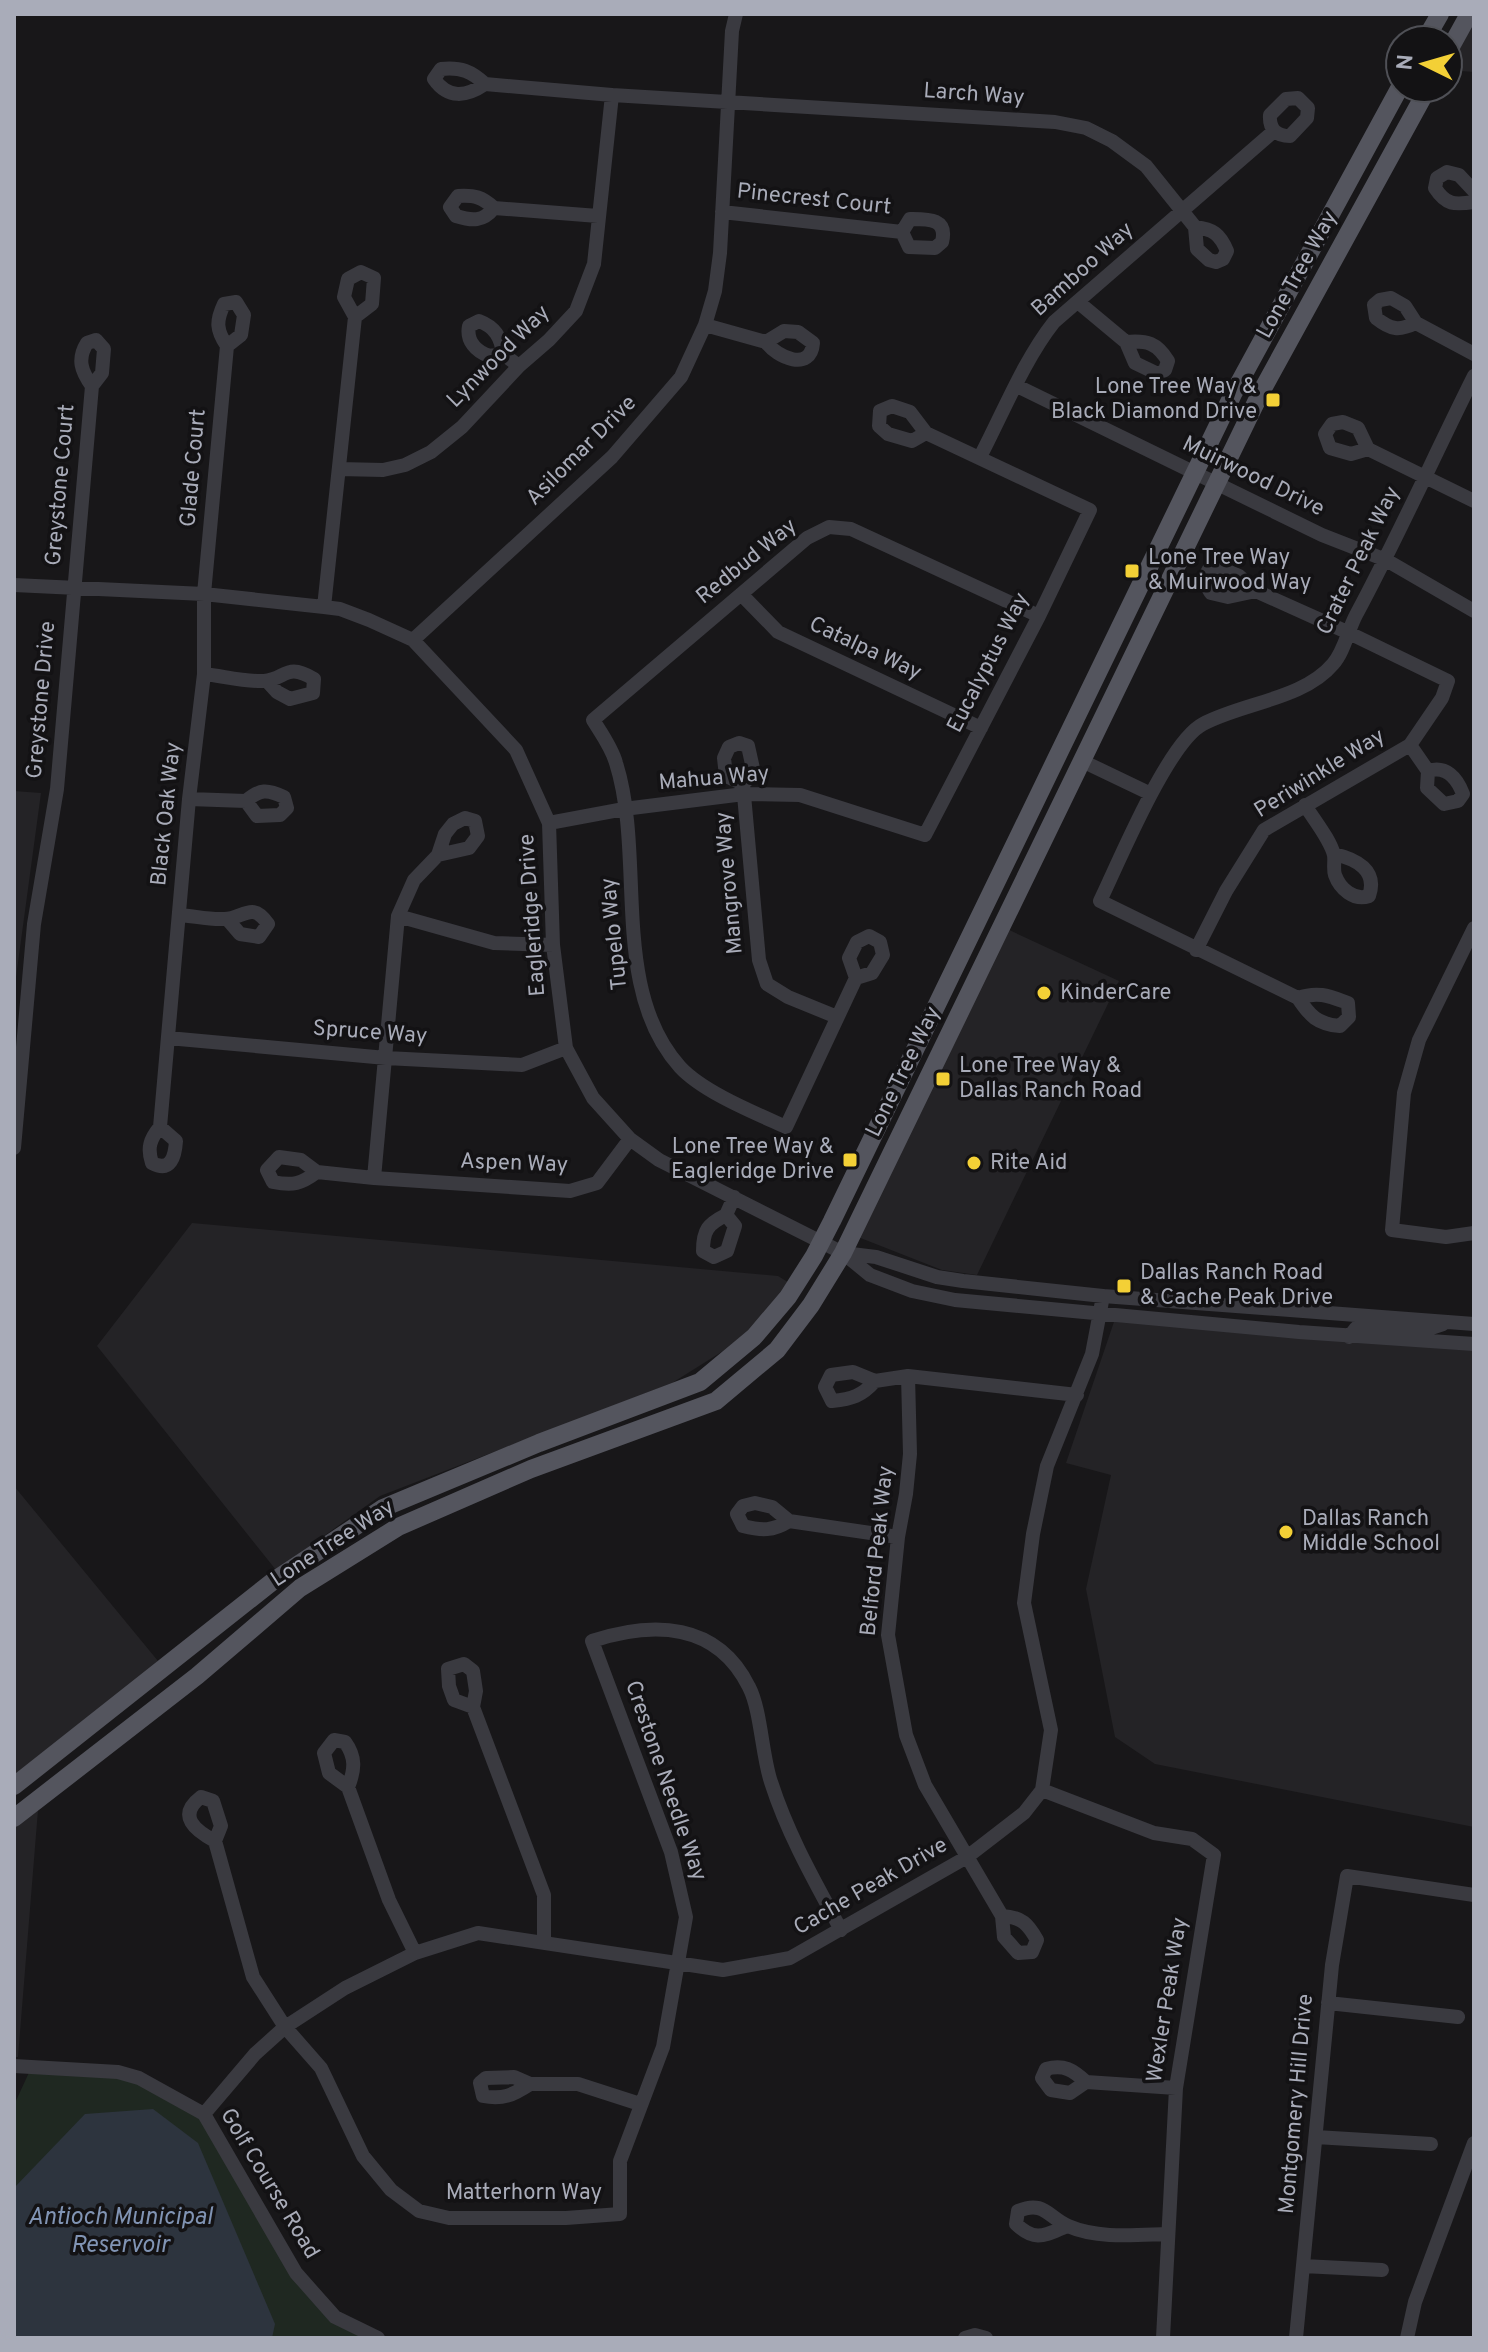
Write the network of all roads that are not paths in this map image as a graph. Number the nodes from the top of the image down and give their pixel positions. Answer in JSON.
{"nodes":[{"id":1,"x":736,"y":14,"type":"edge"},
{"id":2,"x":485,"y":84,"type":"dead end"},
{"id":3,"x":612,"y":95,"type":"junction"},
{"id":4,"x":730,"y":101,"type":"junction"},
{"id":5,"x":1391,"y":104,"type":"edge"},
{"id":6,"x":1419,"y":104,"type":"edge"},
{"id":7,"x":1274,"y":131,"type":"dead end"},
{"id":8,"x":1474,"y":191,"type":"edge"},
{"id":9,"x":1474,"y":202,"type":"edge"},
{"id":10,"x":494,"y":208,"type":"dead end"},
{"id":11,"x":1183,"y":211,"type":"junction"},
{"id":12,"x":722,"y":212,"type":"junction"},
{"id":13,"x":598,"y":216,"type":"junction"},
{"id":14,"x":1195,"y":227,"type":"dead end"},
{"id":15,"x":902,"y":232,"type":"dead end"},
{"id":16,"x":1078,"y":302,"type":"junction"},
{"id":17,"x":355,"y":317,"type":"dead end"},
{"id":18,"x":1416,"y":323,"type":"dead end"},
{"id":19,"x":705,"y":325,"type":"junction"},
{"id":20,"x":766,"y":342,"type":"dead end"},
{"id":21,"x":1126,"y":342,"type":"dead end"},
{"id":22,"x":227,"y":346,"type":"dead end"},
{"id":23,"x":503,"y":354,"type":"dead end"},
{"id":24,"x":1474,"y":354,"type":"edge"},
{"id":25,"x":519,"y":366,"type":"junction"},
{"id":26,"x":1474,"y":376,"type":"edge"},
{"id":27,"x":92,"y":386,"type":"dead end"},
{"id":28,"x":1017,"y":386,"type":"junction"},
{"id":29,"x":926,"y":433,"type":"dead end"},
{"id":30,"x":1368,"y":449,"type":"dead end"},
{"id":31,"x":980,"y":457,"type":"junction"},
{"id":32,"x":339,"y":469,"type":"junction"},
{"id":33,"x":1195,"y":473,"type":"junction"},
{"id":34,"x":1423,"y":478,"type":"junction"},
{"id":35,"x":1217,"y":484,"type":"junction"},
{"id":36,"x":1474,"y":501,"type":"edge"},
{"id":37,"x":1386,"y":560,"type":"junction"},
{"id":38,"x":14,"y":585,"type":"edge"},
{"id":39,"x":73,"y":588,"type":"junction"},
{"id":40,"x":1256,"y":591,"type":"dead end"},
{"id":41,"x":204,"y":594,"type":"junction"},
{"id":42,"x":741,"y":594,"type":"junction"},
{"id":43,"x":324,"y":607,"type":"junction"},
{"id":44,"x":1474,"y":611,"type":"edge"},
{"id":45,"x":1039,"y":616,"type":"junction"},
{"id":46,"x":1347,"y":632,"type":"junction"},
{"id":47,"x":413,"y":640,"type":"junction"},
{"id":48,"x":204,"y":674,"type":"junction"},
{"id":49,"x":267,"y":681,"type":"dead end"},
{"id":50,"x":981,"y":728,"type":"junction"},
{"id":51,"x":1410,"y":745,"type":"junction"},
{"id":52,"x":1082,"y":761,"type":"junction"},
{"id":53,"x":1428,"y":771,"type":"dead end"},
{"id":54,"x":743,"y":789,"type":"junction"},
{"id":55,"x":1151,"y":794,"type":"junction"},
{"id":56,"x":189,"y":799,"type":"junction"},
{"id":57,"x":246,"y":801,"type":"dead end"},
{"id":58,"x":1305,"y":805,"type":"junction"},
{"id":59,"x":624,"y":809,"type":"junction"},
{"id":60,"x":549,"y":823,"type":"junction"},
{"id":61,"x":925,"y":835,"type":"joint"},
{"id":62,"x":1334,"y":854,"type":"dead end"},
{"id":63,"x":438,"y":855,"type":"dead end"},
{"id":64,"x":984,"y":908,"type":"junction"},
{"id":65,"x":180,"y":915,"type":"junction"},
{"id":66,"x":398,"y":916,"type":"junction"},
{"id":67,"x":228,"y":920,"type":"dead end"},
{"id":68,"x":1474,"y":928,"type":"edge"},
{"id":69,"x":553,"y":945,"type":"junction"},
{"id":70,"x":1196,"y":950,"type":"junction"},
{"id":71,"x":856,"y":978,"type":"dead end"},
{"id":72,"x":1298,"y":998,"type":"dead end"},
{"id":73,"x":963,"y":1007,"type":"junction"},
{"id":74,"x":837,"y":1017,"type":"junction"},
{"id":75,"x":168,"y":1038,"type":"junction"},
{"id":76,"x":566,"y":1048,"type":"junction"},
{"id":77,"x":386,"y":1058,"type":"junction"},
{"id":78,"x":160,"y":1127,"type":"dead end"},
{"id":79,"x":630,"y":1139,"type":"junction"},
{"id":80,"x":14,"y":1148,"type":"edge"},
{"id":81,"x":317,"y":1172,"type":"dead end"},
{"id":82,"x":374,"y":1178,"type":"junction"},
{"id":83,"x":734,"y":1197,"type":"junction"},
{"id":84,"x":726,"y":1215,"type":"dead end"},
{"id":85,"x":1474,"y":1233,"type":"edge"},
{"id":86,"x":821,"y":1242,"type":"junction"},
{"id":87,"x":843,"y":1253,"type":"junction"},
{"id":88,"x":1103,"y":1296,"type":"junction"},
{"id":89,"x":1101,"y":1312,"type":"junction"},
{"id":90,"x":1449,"y":1322,"type":"junction"},
{"id":91,"x":1474,"y":1324,"type":"edge"},
{"id":92,"x":1349,"y":1337,"type":"junction"},
{"id":93,"x":1474,"y":1344,"type":"edge"},
{"id":94,"x":908,"y":1376,"type":"junction"},
{"id":95,"x":875,"y":1381,"type":"dead end"},
{"id":96,"x":1077,"y":1395,"type":"junction"},
{"id":97,"x":789,"y":1521,"type":"dead end"},
{"id":98,"x":898,"y":1537,"type":"junction"},
{"id":99,"x":473,"y":1707,"type":"dead end"},
{"id":100,"x":14,"y":1786,"type":"edge"},
{"id":101,"x":348,"y":1787,"type":"dead end"},
{"id":102,"x":1042,"y":1790,"type":"junction"},
{"id":103,"x":14,"y":1818,"type":"edge"},
{"id":104,"x":215,"y":1841,"type":"dead end"},
{"id":105,"x":967,"y":1857,"type":"junction"},
{"id":106,"x":1474,"y":1895,"type":"edge"},
{"id":107,"x":1002,"y":1916,"type":"dead end"},
{"id":108,"x":841,"y":1930,"type":"junction"},
{"id":109,"x":544,"y":1943,"type":"junction"},
{"id":110,"x":415,"y":1953,"type":"junction"},
{"id":111,"x":679,"y":1965,"type":"junction"},
{"id":112,"x":1328,"y":2003,"type":"junction"},
{"id":113,"x":1458,"y":2017,"type":"dead end"},
{"id":114,"x":285,"y":2027,"type":"junction"},
{"id":115,"x":14,"y":2066,"type":"edge"},
{"id":116,"x":1086,"y":2082,"type":"dead end"},
{"id":117,"x":530,"y":2084,"type":"dead end"},
{"id":118,"x":1176,"y":2088,"type":"junction"},
{"id":119,"x":640,"y":2104,"type":"junction"},
{"id":120,"x":204,"y":2114,"type":"junction"},
{"id":121,"x":1316,"y":2137,"type":"junction"},
{"id":122,"x":1474,"y":2143,"type":"edge"},
{"id":123,"x":1431,"y":2144,"type":"dead end"},
{"id":124,"x":620,"y":2214,"type":"joint"},
{"id":125,"x":1067,"y":2226,"type":"dead end"},
{"id":126,"x":1167,"y":2234,"type":"junction"},
{"id":127,"x":1303,"y":2266,"type":"junction"},
{"id":128,"x":1382,"y":2270,"type":"dead end"},
{"id":129,"x":378,"y":2338,"type":"edge"},
{"id":130,"x":965,"y":2338,"type":"edge"},
{"id":131,"x":986,"y":2338,"type":"edge"},
{"id":132,"x":1163,"y":2338,"type":"edge"},
{"id":133,"x":1296,"y":2338,"type":"edge"},
{"id":134,"x":1407,"y":2338,"type":"edge"}],
"edges":[{"from":1,"to":4,"type":"street","name":"Asilomar Drive"},
{"from":2,"to":3,"type":"street","name":"Larch Way"},
{"from":3,"to":4,"type":"street","name":"Larch Way"},
{"from":3,"to":13,"type":"street","name":"Lynwood Way"},
{"from":4,"to":11,"type":"street","name":"Larch Way"},
{"from":4,"to":12,"type":"street","name":"Asilomar Drive"},
{"from":5,"to":33,"type":"main road","name":"Lone Tree Way"},
{"from":6,"to":35,"type":"main road","name":"Lone Tree Way"},
{"from":7,"to":11,"type":"street","name":"Bamboo Way"},
{"from":8,"to":9,"type":"street"},
{"from":10,"to":13,"type":"street"},
{"from":11,"to":14,"type":"street","name":"Larch Way"},
{"from":11,"to":16,"type":"street","name":"Bamboo Way"},
{"from":12,"to":15,"type":"street","name":"Pinecrest Court"},
{"from":12,"to":19,"type":"street","name":"Asilomar Drive"},
{"from":13,"to":25,"type":"street","name":"Lynwood Way"},
{"from":16,"to":21,"type":"street"},
{"from":16,"to":28,"type":"street","name":"Bamboo Way"},
{"from":17,"to":32,"type":"street"},
{"from":18,"to":24,"type":"street"},
{"from":19,"to":20,"type":"street"},
{"from":19,"to":47,"type":"street","name":"Asilomar Drive"},
{"from":22,"to":41,"type":"street","name":"Glade Court"},
{"from":23,"to":25,"type":"street"},
{"from":25,"to":32,"type":"street","name":"Lynwood Way"},
{"from":26,"to":34,"type":"street","name":"Crater Peak Way"},
{"from":27,"to":39,"type":"street","name":"Greystone Court"},
{"from":28,"to":31,"type":"street","name":"Bamboo Way"},
{"from":28,"to":33,"type":"street","name":"Muirwood Drive"},
{"from":29,"to":31,"type":"street"},
{"from":30,"to":34,"type":"street"},
{"from":31,"to":45,"type":"street","name":"Eucalyptus Way"},
{"from":32,"to":43,"type":"street"},
{"from":33,"to":35,"type":"street","name":"Muirwood Drive"},
{"from":33,"to":64,"type":"main road","name":"Lone Tree Way"},
{"from":34,"to":36,"type":"street"},
{"from":34,"to":37,"type":"street","name":"Crater Peak Way"},
{"from":35,"to":37,"type":"street","name":"Muirwood Drive"},
{"from":35,"to":52,"type":"main road","name":"Lone Tree Way"},
{"from":37,"to":44,"type":"street","name":"Muirwood Drive"},
{"from":37,"to":46,"type":"street","name":"Crater Peak Way"},
{"from":38,"to":39,"type":"street","name":"Eagleridge Drive"},
{"from":39,"to":41,"type":"street","name":"Eagleridge Drive"},
{"from":39,"to":80,"type":"street","name":"Greystone Drive"},
{"from":40,"to":46,"type":"street"},
{"from":41,"to":43,"type":"street","name":"Eagleridge Drive"},
{"from":41,"to":48,"type":"street","name":"Black Oak Way"},
{"from":42,"to":45,"type":"street","name":"Redbud Way"},
{"from":42,"to":50,"type":"street","name":"Catalpa Way"},
{"from":42,"to":59,"type":"street","name":"Redbud Way"},
{"from":43,"to":47,"type":"street","name":"Eagleridge Drive"},
{"from":45,"to":50,"type":"street","name":"Eucalyptus Way"},
{"from":46,"to":51,"type":"street","name":"Periwinkle Way"},
{"from":46,"to":55,"type":"street","name":"Crater Peak Way"},
{"from":47,"to":60,"type":"street","name":"Eagleridge Drive"},
{"from":48,"to":49,"type":"street"},
{"from":48,"to":56,"type":"street","name":"Black Oak Way"},
{"from":50,"to":61,"type":"street","name":"Eucalyptus Way"},
{"from":51,"to":53,"type":"street"},
{"from":51,"to":58,"type":"street","name":"Periwinkle Way"},
{"from":52,"to":55,"type":"street"},
{"from":52,"to":73,"type":"main road","name":"Lone Tree Way"},
{"from":54,"to":59,"type":"street","name":"Mahua Way"},
{"from":54,"to":61,"type":"street","name":"Mahua Way"},
{"from":54,"to":74,"type":"street","name":"Mangrove Way"},
{"from":55,"to":70,"type":"street","name":"Crater Peak Way"},
{"from":56,"to":57,"type":"street"},
{"from":56,"to":65,"type":"street","name":"Black Oak Way"},
{"from":58,"to":62,"type":"street"},
{"from":58,"to":70,"type":"street","name":"Periwinkle Way"},
{"from":59,"to":60,"type":"street","name":"Mahua Way"},
{"from":59,"to":74,"type":"street","name":"Tupelo Way"},
{"from":60,"to":69,"type":"street","name":"Eagleridge Drive"},
{"from":63,"to":66,"type":"street"},
{"from":64,"to":73,"type":"main road"},
{"from":64,"to":86,"type":"main road","name":"Lone Tree Way"},
{"from":65,"to":67,"type":"street"},
{"from":65,"to":75,"type":"street","name":"Black Oak Way"},
{"from":66,"to":69,"type":"street"},
{"from":66,"to":77,"type":"street"},
{"from":68,"to":85,"type":"street"},
{"from":69,"to":76,"type":"street","name":"Eagleridge Drive"},
{"from":70,"to":72,"type":"street"},
{"from":71,"to":74,"type":"street"},
{"from":73,"to":87,"type":"main road","name":"Lone Tree Way"},
{"from":75,"to":77,"type":"street","name":"Spruce Way"},
{"from":75,"to":78,"type":"street","name":"Black Oak Way"},
{"from":76,"to":77,"type":"street","name":"Spruce Way"},
{"from":76,"to":79,"type":"street","name":"Eagleridge Drive"},
{"from":77,"to":82,"type":"street"},
{"from":79,"to":82,"type":"street","name":"Aspen Way"},
{"from":79,"to":83,"type":"street","name":"Eagleridge Drive"},
{"from":81,"to":82,"type":"street","name":"Aspen Way"},
{"from":83,"to":84,"type":"street"},
{"from":83,"to":86,"type":"street","name":"Eagleridge Drive"},
{"from":86,"to":87,"type":"street","name":"Eagleridge Drive"},
{"from":86,"to":100,"type":"main road","name":"Lone Tree Way"},
{"from":87,"to":88,"type":"street"},
{"from":87,"to":89,"type":"street"},
{"from":87,"to":103,"type":"main road","name":"Lone Tree Way"},
{"from":88,"to":89,"type":"street"},
{"from":88,"to":90,"type":"street"},
{"from":89,"to":92,"type":"street"},
{"from":89,"to":96,"type":"street"},
{"from":90,"to":91,"type":"street"},
{"from":90,"to":92,"type":"street"},
{"from":92,"to":93,"type":"street"},
{"from":94,"to":95,"type":"street"},
{"from":94,"to":96,"type":"street"},
{"from":94,"to":98,"type":"street","name":"Belford Peak Way"},
{"from":96,"to":102,"type":"street"},
{"from":97,"to":98,"type":"street"},
{"from":98,"to":105,"type":"street","name":"Belford Peak Way"},
{"from":99,"to":109,"type":"street"},
{"from":101,"to":110,"type":"street"},
{"from":102,"to":105,"type":"street","name":"Cache Peak Drive"},
{"from":102,"to":118,"type":"street","name":"Wexler Peak Way"},
{"from":104,"to":114,"type":"street","name":"Matterhorn Way"},
{"from":105,"to":107,"type":"street","name":"Belford Peak Way"},
{"from":105,"to":108,"type":"street","name":"Cache Peak Drive"},
{"from":106,"to":112,"type":"street","name":"Montgomery Hill Drive"},
{"from":108,"to":111,"type":"street","name":"Cache Peak Drive"},
{"from":108,"to":111,"type":"street","name":"Crestone Needle Way"},
{"from":109,"to":110,"type":"street","name":"Cache Peak Drive"},
{"from":109,"to":111,"type":"street","name":"Cache Peak Drive"},
{"from":110,"to":114,"type":"street","name":"Cache Peak Drive"},
{"from":111,"to":119,"type":"street","name":"Crestone Needle Way"},
{"from":112,"to":113,"type":"street"},
{"from":112,"to":121,"type":"street","name":"Montgomery Hill Drive"},
{"from":114,"to":120,"type":"street","name":"Cache Peak Drive"},
{"from":114,"to":124,"type":"street","name":"Matterhorn Way"},
{"from":115,"to":120,"type":"street","name":"Golf Course Road"},
{"from":116,"to":118,"type":"street"},
{"from":117,"to":119,"type":"street"},
{"from":118,"to":126,"type":"street","name":"Wexler Peak Way"},
{"from":119,"to":124,"type":"street","name":"Crestone Needle Way"},
{"from":120,"to":129,"type":"street","name":"Golf Course Road"},
{"from":121,"to":123,"type":"street"},
{"from":121,"to":127,"type":"street","name":"Montgomery Hill Drive"},
{"from":122,"to":134,"type":"street"},
{"from":125,"to":126,"type":"street"},
{"from":126,"to":132,"type":"street","name":"Wexler Peak Way"},
{"from":127,"to":128,"type":"street"},
{"from":127,"to":133,"type":"street","name":"Montgomery Hill Drive"},
{"from":130,"to":131,"type":"street"}]}
